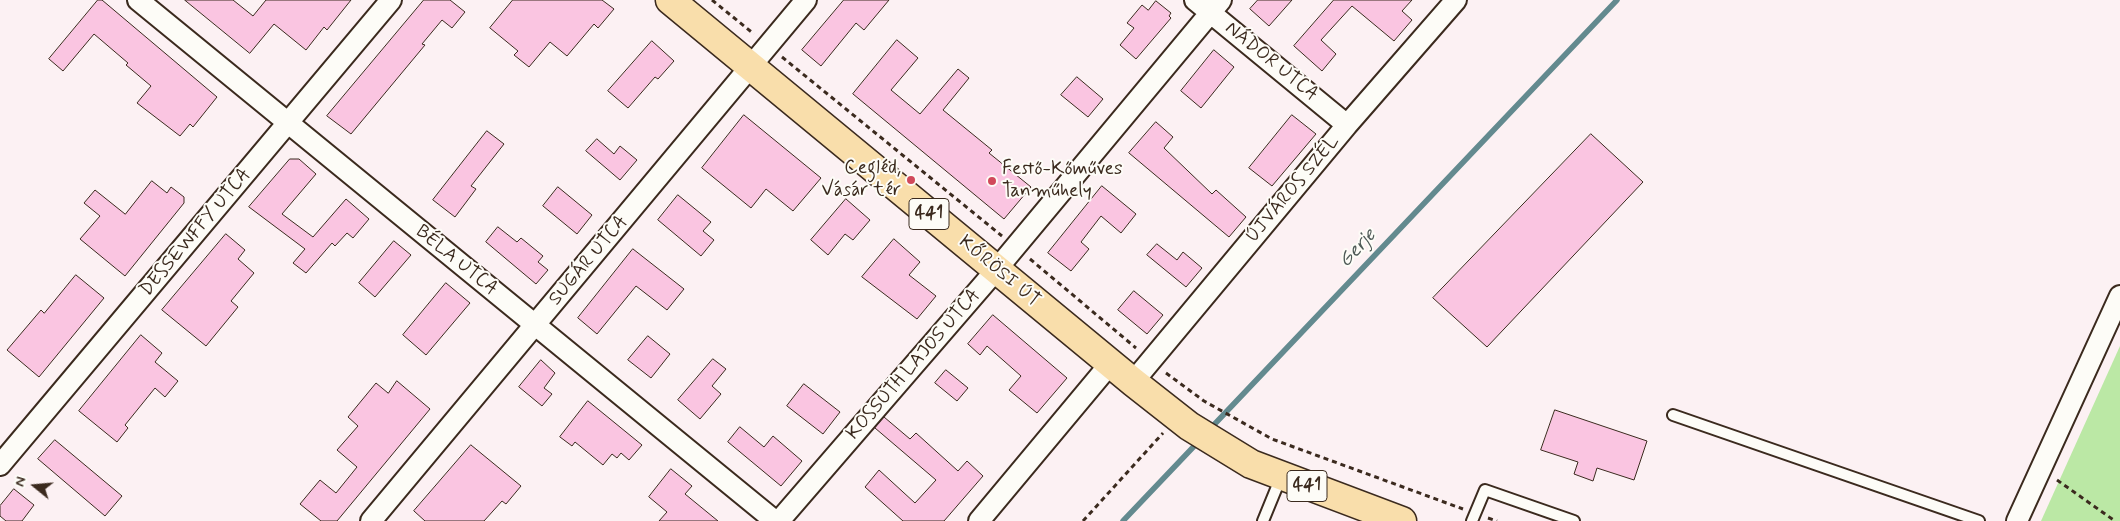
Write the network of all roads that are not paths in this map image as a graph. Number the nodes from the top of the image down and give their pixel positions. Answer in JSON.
{"nodes":[{"id":1,"x":138,"y":0,"type":"edge"},
{"id":2,"x":391,"y":0,"type":"edge"},
{"id":3,"x":670,"y":0,"type":"edge"},
{"id":4,"x":806,"y":0,"type":"edge"},
{"id":5,"x":1456,"y":0,"type":"edge"},
{"id":6,"x":1209,"y":4,"type":"edge"},
{"id":7,"x":751,"y":67,"type":"junction"},
{"id":8,"x":288,"y":123,"type":"junction"},
{"id":9,"x":1348,"y":125,"type":"junction"},
{"id":10,"x":996,"y":270,"type":"junction"},
{"id":11,"x":2120,"y":296,"type":"edge"},
{"id":12,"x":534,"y":325,"type":"junction"},
{"id":13,"x":1110,"y":364,"type":"junction"},
{"id":14,"x":1133,"y":382,"type":"junction"},
{"id":15,"x":1673,"y":416,"type":"dead end"},
{"id":16,"x":0,"y":465,"type":"edge"},
{"id":17,"x":1281,"y":477,"type":"junction"},
{"id":18,"x":1473,"y":517,"type":"edge"},
{"id":19,"x":371,"y":521,"type":"edge"},
{"id":20,"x":774,"y":521,"type":"edge"},
{"id":21,"x":779,"y":521,"type":"edge"},
{"id":22,"x":978,"y":521,"type":"edge"},
{"id":23,"x":1263,"y":521,"type":"edge"},
{"id":24,"x":1402,"y":521,"type":"edge"},
{"id":25,"x":1574,"y":521,"type":"edge"},
{"id":26,"x":1979,"y":521,"type":"edge"},
{"id":27,"x":2016,"y":521,"type":"edge"}],
"edges":[{"from":1,"to":8,"type":"street","name":"BÉLA UTCA"},
{"from":2,"to":8,"type":"street","name":"DESSEWFFY UTCA"},
{"from":3,"to":7,"type":"main road","name":"KŐRÖSI ÚT","number":"441"},
{"from":4,"to":7,"type":"street","name":"SUGÁR UTCA"},
{"from":5,"to":9,"type":"street","name":"ÚJVÁROS SZÉL"},
{"from":6,"to":9,"type":"street","name":"NÁDOR UTCA"},
{"from":6,"to":10,"type":"street","name":"KOSSUTH LAJOS UTCA"},
{"from":7,"to":10,"type":"main road","name":"KŐRÖSI ÚT","number":"441"},
{"from":7,"to":12,"type":"street","name":"SUGÁR UTCA"},
{"from":8,"to":12,"type":"street","name":"BÉLA UTCA"},
{"from":8,"to":16,"type":"street","name":"DESSEWFFY UTCA"},
{"from":9,"to":14,"type":"street","name":"ÚJVÁROS SZÉL"},
{"from":10,"to":13,"type":"main road","name":"KŐRÖSI ÚT","number":"441"},
{"from":10,"to":21,"type":"street","name":"KOSSUTH LAJOS UTCA"},
{"from":11,"to":27,"type":"street"},
{"from":12,"to":19,"type":"street","name":"SUGÁR UTCA"},
{"from":12,"to":20,"type":"street","name":"BÉLA UTCA"},
{"from":13,"to":14,"type":"main road","name":"KŐRÖSI ÚT","number":"441"},
{"from":13,"to":22,"type":"street"},
{"from":14,"to":17,"type":"main road","name":"KŐRÖSI ÚT","number":"441"},
{"from":15,"to":26,"type":"lane"},
{"from":17,"to":23,"type":"lane"},
{"from":17,"to":24,"type":"main road","number":"441"},
{"from":18,"to":25,"type":"lane"}]}
